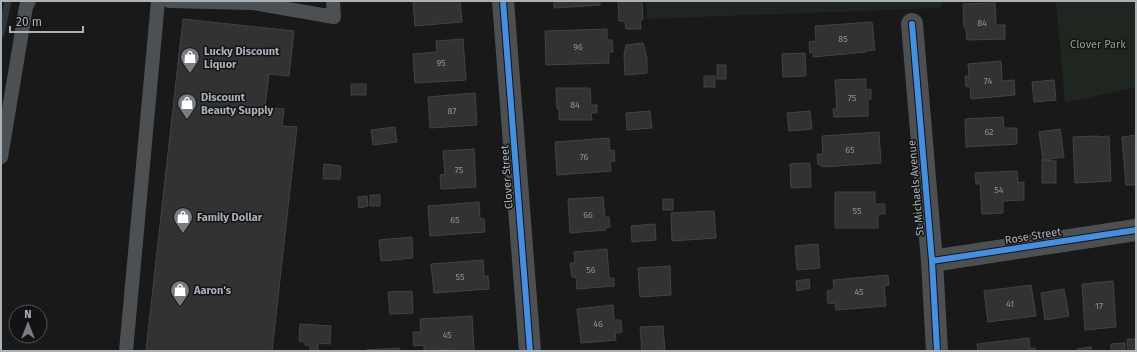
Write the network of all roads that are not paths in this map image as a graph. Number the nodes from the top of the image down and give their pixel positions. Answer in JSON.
{"nodes":[{"id":1,"x":29,"y":1,"type":"edge"},
{"id":2,"x":158,"y":1,"type":"edge"},
{"id":3,"x":169,"y":1,"type":"edge"},
{"id":4,"x":333,"y":1,"type":"edge"},
{"id":5,"x":504,"y":1,"type":"edge"},
{"id":6,"x":253,"y":2,"type":"edge"},
{"id":7,"x":912,"y":24,"type":"dead end"},
{"id":8,"x":1,"y":156,"type":"edge"},
{"id":9,"x":1136,"y":230,"type":"edge"},
{"id":10,"x":932,"y":261,"type":"junction"},
{"id":11,"x":126,"y":351,"type":"edge"},
{"id":12,"x":530,"y":351,"type":"edge"},
{"id":13,"x":937,"y":351,"type":"edge"}],
"edges":[{"from":1,"to":8,"type":"lane"},
{"from":2,"to":11,"type":"lane"},
{"from":3,"to":6,"type":"lane"},
{"from":4,"to":6,"type":"lane"},
{"from":5,"to":12,"type":"street","name":"Clover Street"},
{"from":7,"to":10,"type":"street","name":"St Michaels Avenue"},
{"from":9,"to":10,"type":"street","name":"Rose Street"},
{"from":10,"to":13,"type":"street","name":"St Michaels Avenue"}]}
